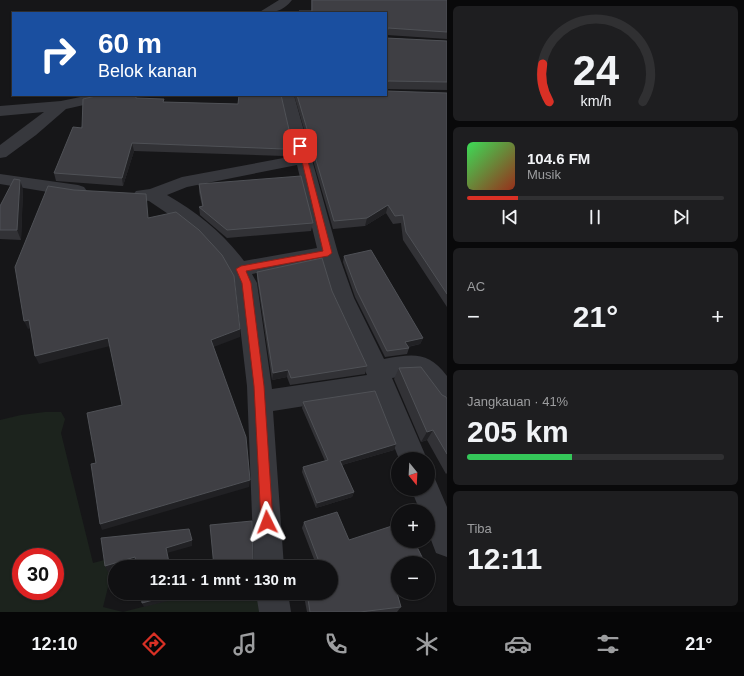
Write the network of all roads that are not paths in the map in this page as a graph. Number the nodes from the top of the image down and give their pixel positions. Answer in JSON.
{"nodes":[{"id":1,"x":286,"y":0,"type":"edge"},
{"id":2,"x":266,"y":12,"type":"edge"},
{"id":3,"x":106,"y":96,"type":"edge"},
{"id":4,"x":287,"y":96,"type":"edge"},
{"id":5,"x":61,"y":106,"type":"junction"},
{"id":6,"x":0,"y":111,"type":"edge"},
{"id":7,"x":0,"y":153,"type":"edge"},
{"id":8,"x":303,"y":159,"type":"junction"},
{"id":9,"x":0,"y":179,"type":"edge"},
{"id":10,"x":98,"y":192,"type":"edge"},
{"id":11,"x":126,"y":194,"type":"edge"},
{"id":12,"x":153,"y":195,"type":"junction"},
{"id":13,"x":328,"y":253,"type":"junction"},
{"id":14,"x":241,"y":269,"type":"junction"},
{"id":15,"x":380,"y":377,"type":"junction"},
{"id":16,"x":447,"y":397,"type":"edge"},
{"id":17,"x":260,"y":402,"type":"junction"},
{"id":18,"x":410,"y":452,"type":"edge"},
{"id":19,"x":428,"y":496,"type":"edge"},
{"id":20,"x":447,"y":542,"type":"edge"},
{"id":21,"x":269,"y":560,"type":"edge"},
{"id":22,"x":273,"y":600,"type":"edge"},
{"id":23,"x":275,"y":612,"type":"edge"}],
"edges":[{"from":1,"to":2,"type":"street"},
{"from":3,"to":5,"type":"street"},
{"from":4,"to":8,"type":"street"},
{"from":5,"to":6,"type":"street"},
{"from":5,"to":7,"type":"street"},
{"from":8,"to":12,"type":"street"},
{"from":8,"to":13,"type":"street"},
{"from":9,"to":10,"type":"street"},
{"from":11,"to":12,"type":"street"},
{"from":12,"to":14,"type":"street"},
{"from":13,"to":14,"type":"street"},
{"from":13,"to":15,"type":"street"},
{"from":14,"to":17,"type":"street"},
{"from":15,"to":16,"type":"street"},
{"from":15,"to":17,"type":"street"},
{"from":15,"to":18,"type":"street"},
{"from":17,"to":21,"type":"street"},
{"from":19,"to":20,"type":"street"},
{"from":22,"to":23,"type":"street"}]}
